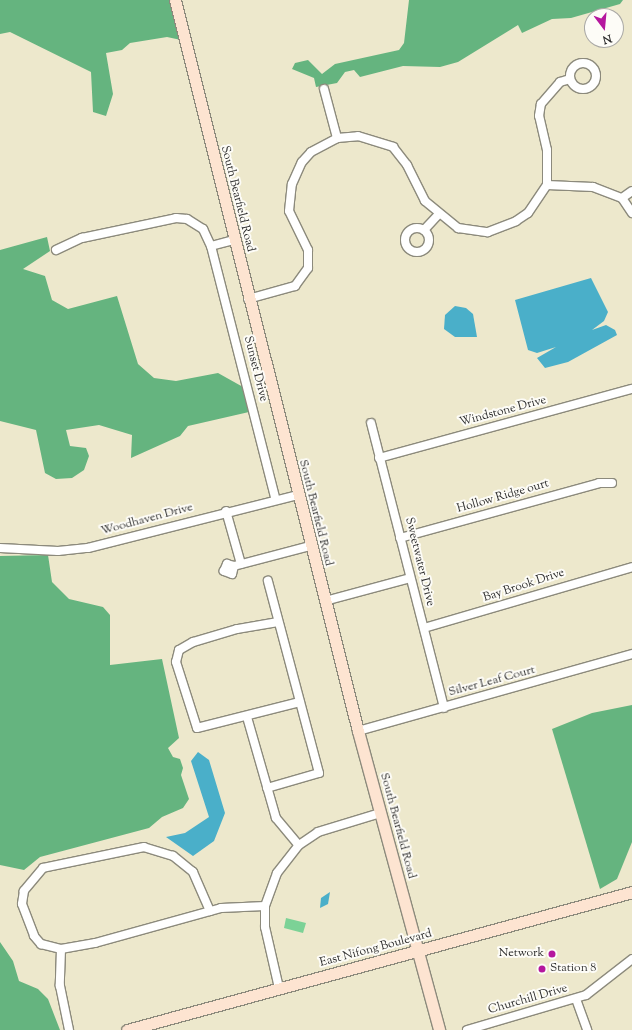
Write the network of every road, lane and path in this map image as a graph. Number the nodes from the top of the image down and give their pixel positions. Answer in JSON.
{"nodes":[{"id":1,"x":175,"y":0,"type":"edge"},
{"id":2,"x":570,"y":79,"type":"dead end"},
{"id":3,"x":324,"y":89,"type":"dead end"},
{"id":4,"x":337,"y":138,"type":"junction"},
{"id":5,"x":547,"y":185,"type":"junction"},
{"id":6,"x":632,"y":191,"type":"edge"},
{"id":7,"x":622,"y":198,"type":"junction"},
{"id":8,"x":632,"y":214,"type":"edge"},
{"id":9,"x":438,"y":215,"type":"junction"},
{"id":10,"x":424,"y":230,"type":"dead end"},
{"id":11,"x":234,"y":240,"type":"junction"},
{"id":12,"x":210,"y":246,"type":"junction"},
{"id":13,"x":56,"y":250,"type":"dead end"},
{"id":14,"x":248,"y":299,"type":"junction"},
{"id":15,"x":632,"y":389,"type":"edge"},
{"id":16,"x":371,"y":423,"type":"dead end"},
{"id":17,"x":379,"y":458,"type":"junction"},
{"id":18,"x":612,"y":483,"type":"dead end"},
{"id":19,"x":297,"y":495,"type":"junction"},
{"id":20,"x":275,"y":498,"type":"junction"},
{"id":21,"x":226,"y":511,"type":"junction"},
{"id":22,"x":400,"y":538,"type":"junction"},
{"id":23,"x":310,"y":546,"type":"junction"},
{"id":24,"x":0,"y":548,"type":"edge"},
{"id":25,"x":632,"y":567,"type":"edge"},
{"id":26,"x":410,"y":578,"type":"junction"},
{"id":27,"x":268,"y":581,"type":"dead end"},
{"id":28,"x":325,"y":601,"type":"junction"},
{"id":29,"x":278,"y":622,"type":"junction"},
{"id":30,"x":424,"y":628,"type":"junction"},
{"id":31,"x":632,"y":654,"type":"edge"},
{"id":32,"x":300,"y":702,"type":"junction"},
{"id":33,"x":444,"y":708,"type":"junction"},
{"id":34,"x":247,"y":717,"type":"junction"},
{"id":35,"x":358,"y":731,"type":"junction"},
{"id":36,"x":267,"y":788,"type":"junction"},
{"id":37,"x":380,"y":813,"type":"junction"},
{"id":38,"x":299,"y":845,"type":"junction"},
{"id":39,"x":632,"y":892,"type":"edge"},
{"id":40,"x":265,"y":906,"type":"junction"},
{"id":41,"x":210,"y":911,"type":"junction"},
{"id":42,"x":61,"y":949,"type":"junction"},
{"id":43,"x":416,"y":951,"type":"junction"},
{"id":44,"x":632,"y":959,"type":"edge"},
{"id":45,"x":279,"y":988,"type":"junction"},
{"id":46,"x":576,"y":999,"type":"junction"},
{"id":47,"x":69,"y":1030,"type":"edge"},
{"id":48,"x":127,"y":1030,"type":"edge"},
{"id":49,"x":440,"y":1030,"type":"edge"},
{"id":50,"x":467,"y":1030,"type":"edge"},
{"id":51,"x":587,"y":1030,"type":"edge"}],
"edges":[{"from":1,"to":11,"type":"street","name":"South Bearfield Road"},
{"from":2,"to":5,"type":"street"},
{"from":3,"to":4,"type":"street"},
{"from":4,"to":9,"type":"street"},
{"from":4,"to":14,"type":"street"},
{"from":5,"to":7,"type":"street"},
{"from":5,"to":9,"type":"street"},
{"from":6,"to":7,"type":"street"},
{"from":7,"to":8,"type":"street"},
{"from":9,"to":10,"type":"street"},
{"from":11,"to":12,"type":"street"},
{"from":11,"to":14,"type":"street","name":"South Bearfield Road"},
{"from":12,"to":13,"type":"street","name":"Sunset Drive"},
{"from":12,"to":20,"type":"street","name":"Sunset Drive"},
{"from":14,"to":19,"type":"street","name":"South Bearfield Road"},
{"from":15,"to":17,"type":"street","name":"Windstone Drive"},
{"from":16,"to":17,"type":"street","name":"Sweetwater Drive"},
{"from":17,"to":22,"type":"street","name":"Sweetwater Drive"},
{"from":18,"to":22,"type":"street","name":"Hollow Ridge ourt"},
{"from":19,"to":20,"type":"street","name":"Woodhaven Drive"},
{"from":19,"to":23,"type":"street","name":"South Bearfield Road"},
{"from":20,"to":21,"type":"street","name":"Woodhaven Drive"},
{"from":21,"to":23,"type":"street"},
{"from":21,"to":24,"type":"street","name":"Woodhaven Drive"},
{"from":22,"to":26,"type":"street","name":"Sweetwater Drive"},
{"from":23,"to":28,"type":"street","name":"South Bearfield Road"},
{"from":25,"to":30,"type":"street","name":"Bay Brook Drive"},
{"from":26,"to":28,"type":"street"},
{"from":26,"to":30,"type":"street","name":"Sweetwater Drive"},
{"from":27,"to":29,"type":"street"},
{"from":28,"to":35,"type":"street","name":"South Bearfield Road"},
{"from":29,"to":32,"type":"street"},
{"from":29,"to":34,"type":"street"},
{"from":30,"to":33,"type":"street","name":"Sweetwater Drive"},
{"from":31,"to":33,"type":"street","name":"Silver Leaf Court"},
{"from":32,"to":34,"type":"street"},
{"from":32,"to":36,"type":"street"},
{"from":33,"to":35,"type":"street","name":"Silver Leaf Court"},
{"from":34,"to":36,"type":"street"},
{"from":35,"to":37,"type":"street","name":"South Bearfield Road"},
{"from":36,"to":38,"type":"street"},
{"from":37,"to":38,"type":"street"},
{"from":37,"to":43,"type":"street","name":"South Bearfield Road"},
{"from":38,"to":40,"type":"street"},
{"from":39,"to":43,"type":"street","name":"East Nifong Boulevard"},
{"from":40,"to":41,"type":"street"},
{"from":40,"to":45,"type":"street"},
{"from":41,"to":42,"type":"street"},
{"from":41,"to":42,"type":"street"},
{"from":42,"to":47,"type":"street"},
{"from":43,"to":45,"type":"street","name":"East Nifong Boulevard"},
{"from":43,"to":49,"type":"street","name":"South Bearfield Road"},
{"from":44,"to":46,"type":"street","name":"Churchill Drive"},
{"from":45,"to":48,"type":"street","name":"East Nifong Boulevard"},
{"from":46,"to":50,"type":"street","name":"Churchill Drive"},
{"from":46,"to":51,"type":"street"}]}
